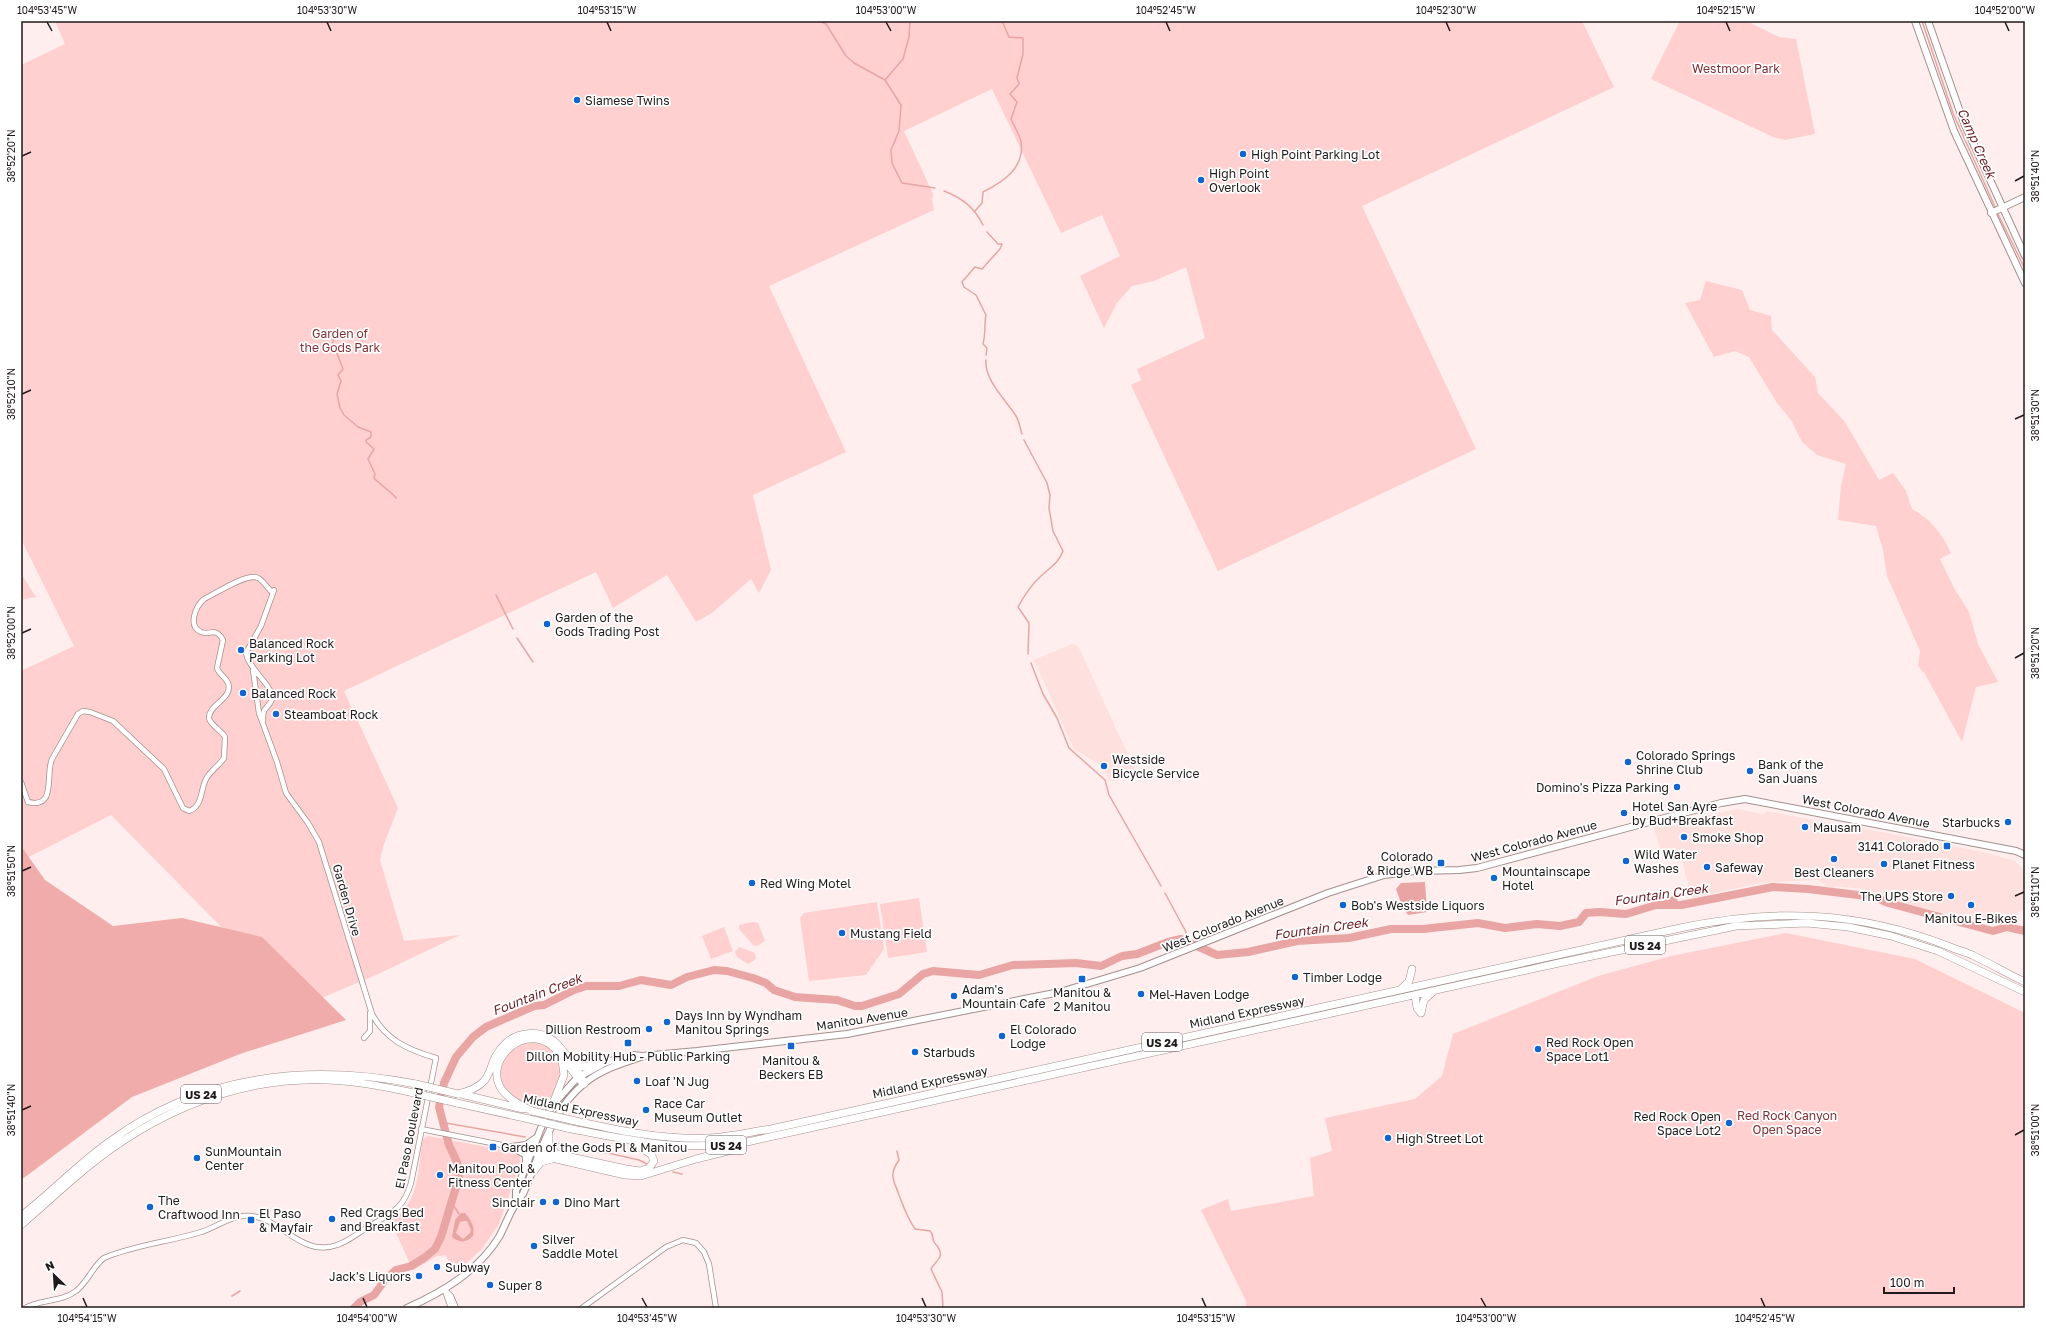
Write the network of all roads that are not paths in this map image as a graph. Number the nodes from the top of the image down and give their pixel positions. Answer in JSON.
{"nodes":[{"id":1,"x":1915,"y":21,"type":"edge"},
{"id":2,"x":1928,"y":21,"type":"edge"},
{"id":3,"x":2025,"y":197,"type":"edge"},
{"id":4,"x":2002,"y":208,"type":"junction"},
{"id":5,"x":1991,"y":213,"type":"junction"},
{"id":6,"x":2025,"y":256,"type":"edge"},
{"id":7,"x":2025,"y":283,"type":"edge"},
{"id":8,"x":253,"y":670,"type":"junction"},
{"id":9,"x":262,"y":722,"type":"junction"},
{"id":10,"x":21,"y":782,"type":"edge"},
{"id":11,"x":2025,"y":854,"type":"edge"},
{"id":12,"x":1990,"y":966,"type":"junction"},
{"id":13,"x":2025,"y":979,"type":"edge"},
{"id":14,"x":2025,"y":982,"type":"edge"},
{"id":15,"x":1431,"y":983,"type":"junction"},
{"id":16,"x":1417,"y":985,"type":"junction"},
{"id":17,"x":1399,"y":990,"type":"junction"},
{"id":18,"x":1434,"y":991,"type":"junction"},
{"id":19,"x":1060,"y":992,"type":"joint"},
{"id":20,"x":2025,"y":992,"type":"edge"},
{"id":21,"x":1414,"y":995,"type":"junction"},
{"id":22,"x":1398,"y":999,"type":"junction"},
{"id":23,"x":370,"y":1007,"type":"junction"},
{"id":24,"x":364,"y":1038,"type":"dead end"},
{"id":25,"x":642,"y":1056,"type":"junction"},
{"id":26,"x":436,"y":1058,"type":"joint"},
{"id":27,"x":561,"y":1058,"type":"junction"},
{"id":28,"x":570,"y":1061,"type":"junction"},
{"id":29,"x":606,"y":1062,"type":"junction"},
{"id":30,"x":579,"y":1077,"type":"junction"},
{"id":31,"x":584,"y":1084,"type":"junction"},
{"id":32,"x":458,"y":1094,"type":"junction"},
{"id":33,"x":552,"y":1106,"type":"junction"},
{"id":34,"x":532,"y":1111,"type":"junction"},
{"id":35,"x":421,"y":1129,"type":"junction"},
{"id":36,"x":807,"y":1130,"type":"junction"},
{"id":37,"x":590,"y":1132,"type":"junction"},
{"id":38,"x":549,"y":1134,"type":"junction"},
{"id":39,"x":538,"y":1135,"type":"junction"},
{"id":40,"x":512,"y":1147,"type":"junction"},
{"id":41,"x":532,"y":1151,"type":"junction"},
{"id":42,"x":540,"y":1153,"type":"junction"},
{"id":43,"x":557,"y":1156,"type":"junction"},
{"id":44,"x":525,"y":1168,"type":"junction"},
{"id":45,"x":532,"y":1172,"type":"junction"},
{"id":46,"x":516,"y":1201,"type":"junction"},
{"id":47,"x":21,"y":1216,"type":"edge"},
{"id":48,"x":21,"y":1225,"type":"edge"},
{"id":49,"x":444,"y":1289,"type":"junction"},
{"id":50,"x":25,"y":1308,"type":"edge"},
{"id":51,"x":407,"y":1308,"type":"edge"},
{"id":52,"x":451,"y":1308,"type":"edge"},
{"id":53,"x":456,"y":1308,"type":"edge"},
{"id":54,"x":582,"y":1308,"type":"edge"},
{"id":55,"x":716,"y":1308,"type":"edge"}],
"edges":[{"from":1,"to":5,"type":"main road"},
{"from":2,"to":4,"type":"main road"},
{"from":3,"to":4,"type":"main road"},
{"from":4,"to":5,"type":"main road"},
{"from":4,"to":6,"type":"main road"},
{"from":5,"to":7,"type":"main road"},
{"from":8,"to":9,"type":"street","name":"Garden Drive"},
{"from":8,"to":9,"type":"street","name":"Garden Drive"},
{"from":8,"to":10,"type":"street","name":"Garden Drive"},
{"from":9,"to":23,"type":"street","name":"Garden Drive"},
{"from":11,"to":19,"type":"main road","name":"West Colorado Avenue"},
{"from":12,"to":13,"type":"highway"},
{"from":12,"to":14,"type":"highway","number":"US 24"},
{"from":12,"to":15,"type":"highway","name":"Midland Expressway","number":"US 24"},
{"from":15,"to":16,"type":"highway","name":"Midland Expressway","number":"US 24"},
{"from":15,"to":21,"type":"highway"},
{"from":16,"to":17,"type":"highway","name":"Midland Expressway","number":"US 24"},
{"from":16,"to":17,"type":"highway"},
{"from":16,"to":22,"type":"highway"},
{"from":17,"to":34,"type":"highway","name":"Midland Expressway","number":"US 24","bridge":true},
{"from":18,"to":20,"type":"highway","name":"Midland Expressway","number":"US 24"},
{"from":18,"to":21,"type":"highway","name":"Midland Expressway","number":"US 24"},
{"from":18,"to":21,"type":"highway"},
{"from":19,"to":25,"type":"main road","name":"Manitou Avenue"},
{"from":21,"to":22,"type":"highway","name":"Midland Expressway","number":"US 24"},
{"from":22,"to":36,"type":"highway","name":"Midland Expressway","number":"US 24"},
{"from":23,"to":24,"type":"street"},
{"from":23,"to":26,"type":"street","name":"Garden Drive"},
{"from":25,"to":29,"type":"main road","name":"Manitou Avenue"},
{"from":25,"to":31,"type":"main road","name":"Manitou Avenue"},
{"from":26,"to":35,"type":"street","name":"El Paso Boulevard"},
{"from":27,"to":30,"type":"highway"},
{"from":27,"to":33,"type":"highway"},
{"from":27,"to":34,"type":"highway"},
{"from":28,"to":29,"type":"highway"},
{"from":28,"to":30,"type":"highway"},
{"from":28,"to":32,"type":"highway"},
{"from":29,"to":30,"type":"main road","name":"Manitou Avenue"},
{"from":30,"to":31,"type":"highway"},
{"from":30,"to":33,"type":"main road","name":"Manitou Avenue"},
{"from":31,"to":38,"type":"main road","name":"Manitou Avenue"},
{"from":32,"to":34,"type":"highway","name":"Midland Expressway","number":"US 24"},
{"from":32,"to":47,"type":"highway","name":"Midland Expressway","number":"US 24","bridge":true},
{"from":33,"to":39,"type":"main road","name":"Manitou Avenue"},
{"from":35,"to":40,"type":"street"},
{"from":35,"to":50,"type":"street","name":"El Paso Boulevard"},
{"from":36,"to":37,"type":"highway","name":"Midland Expressway","number":"US 24"},
{"from":36,"to":43,"type":"highway"},
{"from":37,"to":43,"type":"highway"},
{"from":37,"to":48,"type":"highway","name":"Midland Expressway","number":"US 24","bridge":true},
{"from":38,"to":42,"type":"main road","name":"Manitou Avenue"},
{"from":38,"to":43,"type":"highway"},
{"from":39,"to":40,"type":"main road"},
{"from":39,"to":41,"type":"main road","name":"Manitou Avenue"},
{"from":40,"to":41,"type":"street"},
{"from":40,"to":44,"type":"main road"},
{"from":41,"to":42,"type":"highway"},
{"from":41,"to":44,"type":"main road","name":"Manitou Avenue"},
{"from":42,"to":43,"type":"highway"},
{"from":42,"to":45,"type":"main road","name":"Manitou Avenue"},
{"from":43,"to":45,"type":"highway"},
{"from":44,"to":46,"type":"main road","name":"Manitou Avenue"},
{"from":45,"to":46,"type":"main road","name":"Manitou Avenue"},
{"from":46,"to":49,"type":"main road","name":"Manitou Avenue"},
{"from":49,"to":51,"type":"main road","name":"Manitou Avenue"},
{"from":49,"to":52,"type":"street"},
{"from":49,"to":53,"type":"street"},
{"from":54,"to":55,"type":"street"}]}
